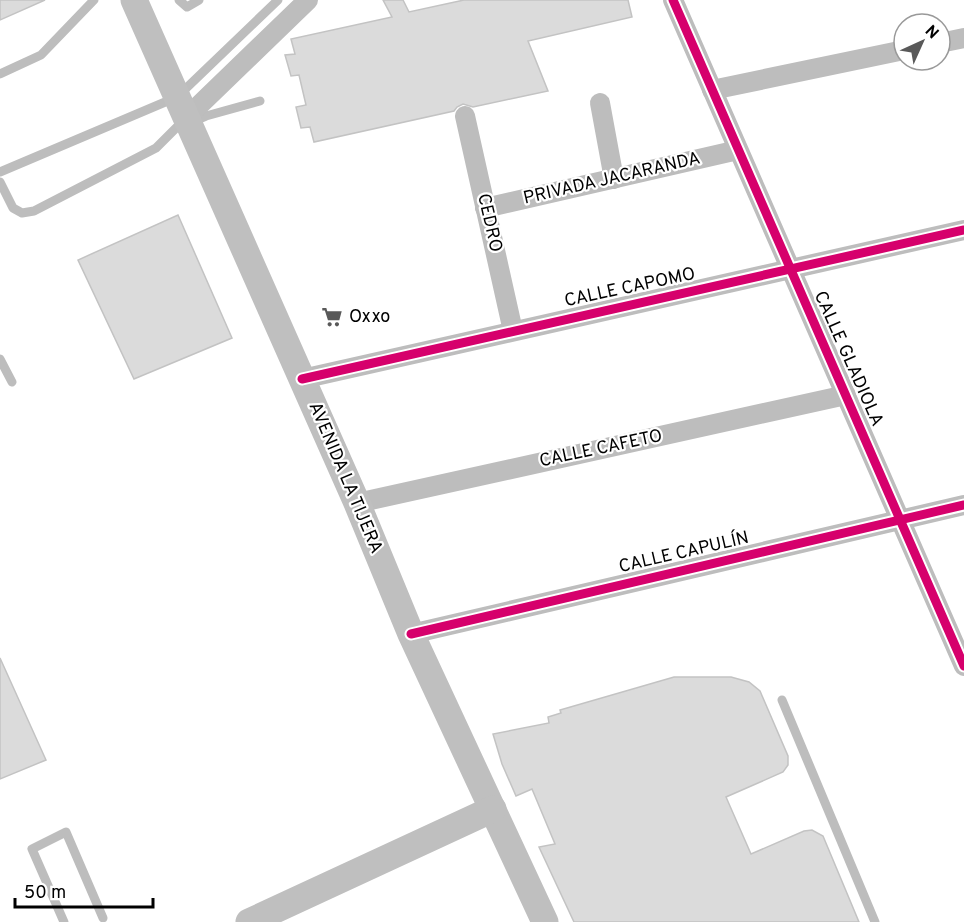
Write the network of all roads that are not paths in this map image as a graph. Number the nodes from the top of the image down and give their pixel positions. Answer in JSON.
{"nodes":[{"id":1,"x":94,"y":0,"type":"edge"},
{"id":2,"x":134,"y":0,"type":"edge"},
{"id":3,"x":178,"y":0,"type":"edge"},
{"id":4,"x":199,"y":0,"type":"edge"},
{"id":5,"x":278,"y":0,"type":"edge"},
{"id":6,"x":308,"y":0,"type":"edge"},
{"id":7,"x":673,"y":0,"type":"edge"},
{"id":8,"x":892,"y":52,"type":"edge"},
{"id":9,"x":0,"y":74,"type":"edge"},
{"id":10,"x":712,"y":90,"type":"junction"},
{"id":11,"x":260,"y":101,"type":"dead end"},
{"id":12,"x":600,"y":103,"type":"dead end"},
{"id":13,"x":185,"y":113,"type":"junction"},
{"id":14,"x":465,"y":116,"type":"dead end"},
{"id":15,"x":738,"y":150,"type":"junction"},
{"id":16,"x":0,"y":172,"type":"edge"},
{"id":17,"x":614,"y":178,"type":"junction"},
{"id":18,"x":0,"y":182,"type":"edge"},
{"id":19,"x":485,"y":208,"type":"junction"},
{"id":20,"x":964,"y":230,"type":"edge"},
{"id":21,"x":791,"y":270,"type":"junction"},
{"id":22,"x":513,"y":331,"type":"junction"},
{"id":23,"x":0,"y":359,"type":"edge"},
{"id":24,"x":302,"y":379,"type":"junction"},
{"id":25,"x":12,"y":382,"type":"dead end"},
{"id":26,"x":846,"y":395,"type":"junction"},
{"id":27,"x":357,"y":502,"type":"junction"},
{"id":28,"x":964,"y":505,"type":"edge"},
{"id":29,"x":899,"y":520,"type":"junction"},
{"id":30,"x":411,"y":634,"type":"junction"},
{"id":31,"x":964,"y":666,"type":"edge"},
{"id":32,"x":782,"y":700,"type":"dead end"},
{"id":33,"x":493,"y":809,"type":"junction"},
{"id":34,"x":104,"y":918,"type":"dead end"},
{"id":35,"x":64,"y":922,"type":"edge"},
{"id":36,"x":249,"y":922,"type":"edge"},
{"id":37,"x":545,"y":922,"type":"edge"},
{"id":38,"x":875,"y":922,"type":"edge"}],
"edges":[{"from":1,"to":9,"type":"lane"},
{"from":2,"to":13,"type":"main road","name":"AVENIDA LA TIJERA"},
{"from":3,"to":4,"type":"lane"},
{"from":5,"to":13,"type":"lane"},
{"from":6,"to":13,"type":"street"},
{"from":7,"to":10,"type":"street","name":"CALLE GLADIOLA"},
{"from":8,"to":10,"type":"street"},
{"from":10,"to":15,"type":"street","name":"CALLE GLADIOLA"},
{"from":11,"to":13,"type":"lane"},
{"from":12,"to":17,"type":"street"},
{"from":13,"to":16,"type":"lane"},
{"from":13,"to":18,"type":"lane"},
{"from":13,"to":24,"type":"main road","name":"AVENIDA LA TIJERA"},
{"from":14,"to":19,"type":"street","name":"CEDRO"},
{"from":15,"to":17,"type":"street","name":"PRIVADA JACARANDA"},
{"from":15,"to":21,"type":"street","name":"CALLE GLADIOLA"},
{"from":17,"to":19,"type":"street","name":"PRIVADA JACARANDA"},
{"from":19,"to":22,"type":"street","name":"CEDRO"},
{"from":20,"to":21,"type":"street","name":"CALLE CAPOMO"},
{"from":21,"to":22,"type":"street","name":"CALLE CAPOMO"},
{"from":21,"to":26,"type":"street","name":"CALLE GLADIOLA"},
{"from":22,"to":24,"type":"street","name":"CALLE CAPOMO"},
{"from":23,"to":25,"type":"lane"},
{"from":24,"to":27,"type":"main road","name":"AVENIDA LA TIJERA"},
{"from":26,"to":27,"type":"street","name":"CALLE CAFETO"},
{"from":26,"to":29,"type":"street","name":"CALLE GLADIOLA"},
{"from":27,"to":30,"type":"main road","name":"AVENIDA LA TIJERA"},
{"from":28,"to":29,"type":"street","name":"CALLE CAPULÍN"},
{"from":29,"to":30,"type":"street","name":"CALLE CAPULÍN"},
{"from":29,"to":31,"type":"street","name":"CALLE GLADIOLA"},
{"from":30,"to":33,"type":"main road","name":"AVENIDA LA TIJERA"},
{"from":32,"to":38,"type":"lane"},
{"from":33,"to":36,"type":"main road"},
{"from":33,"to":37,"type":"main road","name":"AVENIDA LA TIJERA"},
{"from":34,"to":35,"type":"lane"}]}
